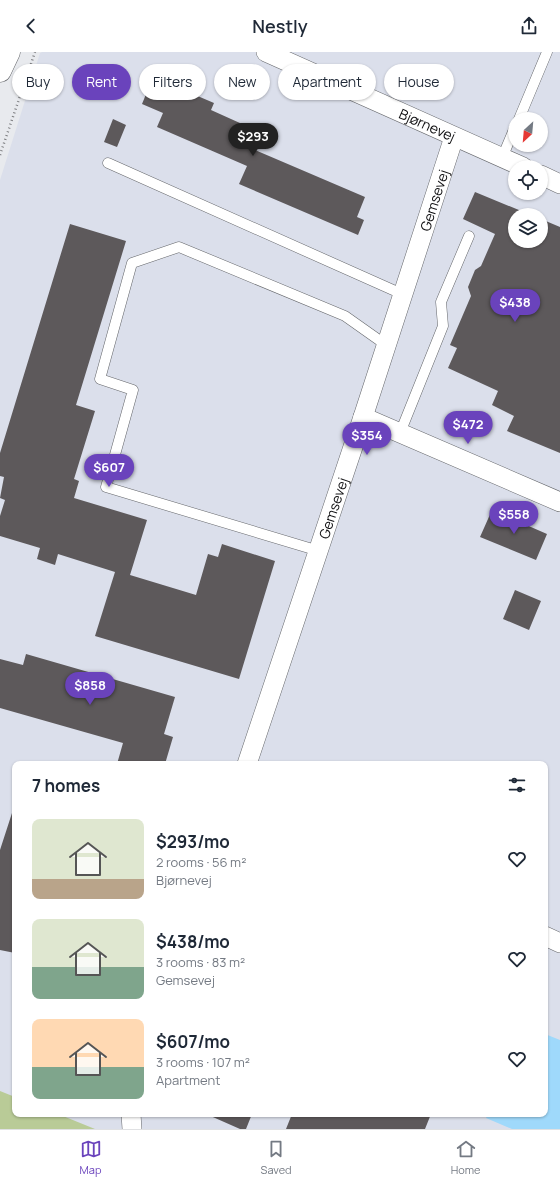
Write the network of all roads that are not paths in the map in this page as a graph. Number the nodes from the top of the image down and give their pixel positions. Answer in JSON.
{"nodes":[{"id":1,"x":9,"y":52,"type":"edge"},
{"id":2,"x":266,"y":52,"type":"edge"},
{"id":3,"x":547,"y":52,"type":"edge"},
{"id":4,"x":0,"y":70,"type":"edge"},
{"id":5,"x":522,"y":112,"type":"edge"},
{"id":6,"x":454,"y":137,"type":"junction"},
{"id":7,"x":508,"y":144,"type":"edge"},
{"id":8,"x":502,"y":158,"type":"junction"},
{"id":9,"x":508,"y":161,"type":"edge"},
{"id":10,"x":108,"y":163,"type":"dead end"},
{"id":11,"x":548,"y":178,"type":"edge"},
{"id":12,"x":560,"y":184,"type":"edge"},
{"id":13,"x":469,"y":236,"type":"dead end"},
{"id":14,"x":402,"y":294,"type":"junction"},
{"id":15,"x":386,"y":345,"type":"junction"},
{"id":16,"x":363,"y":417,"type":"junction"},
{"id":17,"x":400,"y":433,"type":"junction"},
{"id":18,"x":560,"y":502,"type":"edge"},
{"id":19,"x":319,"y":551,"type":"junction"},
{"id":20,"x":248,"y":761,"type":"edge"},
{"id":21,"x":548,"y":937,"type":"edge"},
{"id":22,"x":560,"y":943,"type":"edge"},
{"id":23,"x":131,"y":1117,"type":"edge"},
{"id":24,"x":132,"y":1129,"type":"edge"}],
"edges":[{"from":1,"to":4,"type":"main road"},
{"from":2,"to":6,"type":"street","name":"Bjørnevej"},
{"from":3,"to":5,"type":"lane"},
{"from":6,"to":8,"type":"street","name":"Bjørnevej"},
{"from":6,"to":14,"type":"street","name":"Gemsevej"},
{"from":7,"to":8,"type":"lane"},
{"from":8,"to":9,"type":"street","name":"Bjørnevej"},
{"from":10,"to":14,"type":"lane"},
{"from":11,"to":12,"type":"street"},
{"from":13,"to":17,"type":"lane"},
{"from":14,"to":15,"type":"street","name":"Gemsevej"},
{"from":15,"to":16,"type":"street","name":"Gemsevej"},
{"from":15,"to":19,"type":"lane"},
{"from":16,"to":17,"type":"street"},
{"from":16,"to":19,"type":"street","name":"Gemsevej"},
{"from":17,"to":18,"type":"street"},
{"from":19,"to":20,"type":"street","name":"Gemsevej"},
{"from":21,"to":22,"type":"street"},
{"from":23,"to":24,"type":"street"}]}
